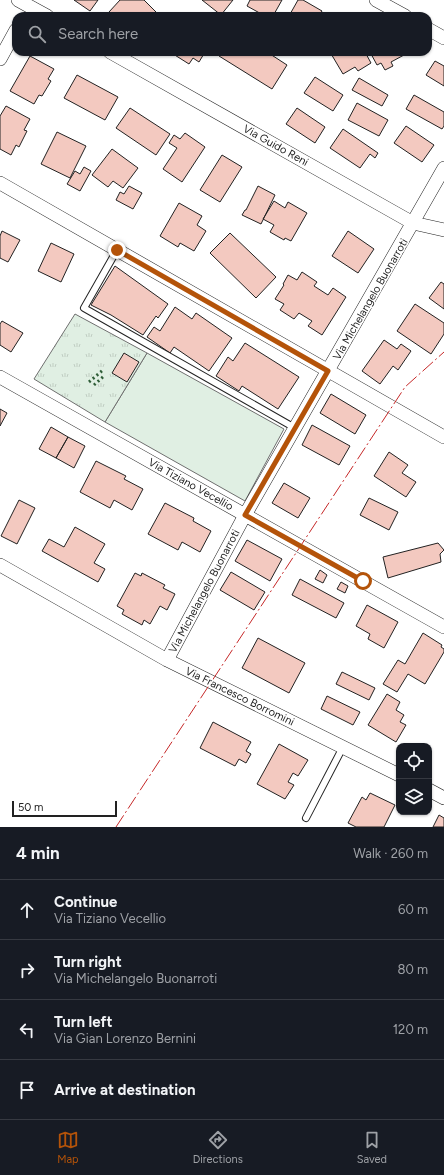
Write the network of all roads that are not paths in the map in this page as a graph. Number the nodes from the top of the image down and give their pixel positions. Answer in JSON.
{"nodes":[{"id":1,"x":376,"y":0,"type":"edge"},
{"id":2,"x":26,"y":6,"type":"edge"},
{"id":3,"x":38,"y":12,"type":"edge"},
{"id":4,"x":398,"y":12,"type":"edge"},
{"id":5,"x":432,"y":31,"type":"edge"},
{"id":6,"x":12,"y":37,"type":"edge"},
{"id":7,"x":444,"y":38,"type":"edge"},
{"id":8,"x":117,"y":56,"type":"edge"},
{"id":9,"x":0,"y":59,"type":"edge"},
{"id":10,"x":444,"y":168,"type":"edge"},
{"id":11,"x":0,"y":183,"type":"edge"},
{"id":12,"x":413,"y":223,"type":"junction"},
{"id":13,"x":444,"y":230,"type":"edge"},
{"id":14,"x":117,"y":250,"type":"junction"},
{"id":15,"x":328,"y":371,"type":"junction"},
{"id":16,"x":0,"y":377,"type":"edge"},
{"id":17,"x":295,"y":428,"type":"junction"},
{"id":18,"x":444,"y":437,"type":"edge"},
{"id":19,"x":245,"y":515,"type":"junction"},
{"id":20,"x":0,"y":565,"type":"edge"},
{"id":21,"x":444,"y":627,"type":"edge"},
{"id":22,"x":167,"y":660,"type":"junction"},
{"id":23,"x":344,"y":747,"type":"junction"},
{"id":24,"x":396,"y":773,"type":"edge"},
{"id":25,"x":432,"y":792,"type":"edge"},
{"id":26,"x":444,"y":798,"type":"edge"},
{"id":27,"x":306,"y":818,"type":"dead end"}],
"edges":[{"from":1,"to":4,"type":"street"},
{"from":2,"to":3,"type":"street"},
{"from":5,"to":7,"type":"street"},
{"from":6,"to":9,"type":"street"},
{"from":8,"to":12,"type":"street","name":"Via Guido Reni"},
{"from":10,"to":12,"type":"street","name":"Via Michelangelo Buonarroti"},
{"from":11,"to":14,"type":"street"},
{"from":12,"to":13,"type":"street","name":"Via Guido Reni"},
{"from":12,"to":15,"type":"street","name":"Via Michelangelo Buonarroti"},
{"from":14,"to":15,"type":"street"},
{"from":14,"to":17,"type":"lane"},
{"from":15,"to":17,"type":"street","name":"Via Michelangelo Buonarroti"},
{"from":15,"to":18,"type":"street"},
{"from":16,"to":19,"type":"street","name":"Via Tiziano Vecellio"},
{"from":17,"to":19,"type":"street","name":"Via Michelangelo Buonarroti"},
{"from":19,"to":21,"type":"street","name":"Via Tiziano Vecellio"},
{"from":19,"to":22,"type":"street","name":"Via Michelangelo Buonarroti"},
{"from":20,"to":22,"type":"street","name":"Via Francesco Borromini"},
{"from":22,"to":23,"type":"street","name":"Via Francesco Borromini"},
{"from":23,"to":24,"type":"street","name":"Via Francesco Borromini"},
{"from":23,"to":27,"type":"lane"},
{"from":25,"to":26,"type":"street"}]}
